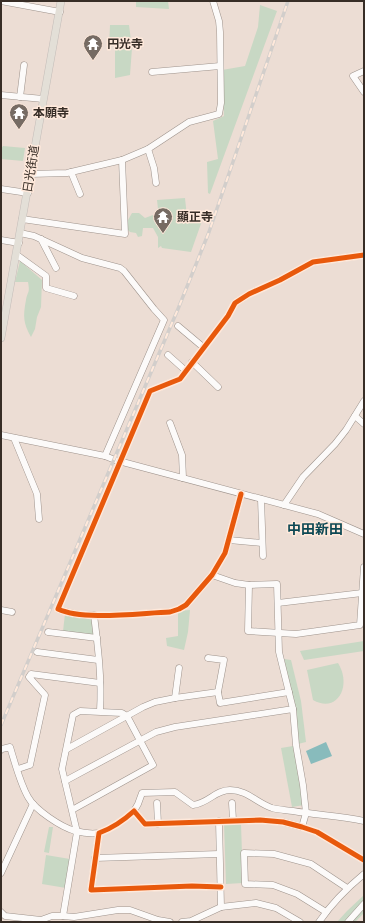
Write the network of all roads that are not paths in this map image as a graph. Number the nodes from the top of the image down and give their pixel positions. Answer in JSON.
{"nodes":[{"id":1,"x":1,"y":1,"type":"edge"},
{"id":2,"x":61,"y":1,"type":"edge"},
{"id":3,"x":213,"y":1,"type":"edge"},
{"id":4,"x":60,"y":12,"type":"junction"},
{"id":5,"x":24,"y":65,"type":"dead end"},
{"id":6,"x":220,"y":66,"type":"junction"},
{"id":7,"x":364,"y":71,"type":"edge"},
{"id":8,"x":152,"y":72,"type":"dead end"},
{"id":9,"x":364,"y":92,"type":"edge"},
{"id":10,"x":1,"y":95,"type":"edge"},
{"id":11,"x":20,"y":97,"type":"junction"},
{"id":12,"x":44,"y":100,"type":"junction"},
{"id":13,"x":148,"y":149,"type":"junction"},
{"id":14,"x":122,"y":160,"type":"junction"},
{"id":15,"x":72,"y":172,"type":"junction"},
{"id":16,"x":30,"y":174,"type":"junction"},
{"id":17,"x":156,"y":183,"type":"dead end"},
{"id":18,"x":1,"y":189,"type":"edge"},
{"id":19,"x":28,"y":193,"type":"junction"},
{"id":20,"x":80,"y":194,"type":"dead end"},
{"id":21,"x":22,"y":218,"type":"junction"},
{"id":22,"x":20,"y":233,"type":"junction"},
{"id":23,"x":41,"y":239,"type":"junction"},
{"id":24,"x":1,"y":240,"type":"edge"},
{"id":25,"x":19,"y":243,"type":"junction"},
{"id":26,"x":17,"y":255,"type":"junction"},
{"id":27,"x":364,"y":255,"type":"edge"},
{"id":28,"x":56,"y":268,"type":"dead end"},
{"id":29,"x":74,"y":296,"type":"dead end"},
{"id":30,"x":178,"y":326,"type":"dead end"},
{"id":31,"x":1,"y":338,"type":"edge"},
{"id":32,"x":203,"y":347,"type":"junction"},
{"id":33,"x":168,"y":355,"type":"dead end"},
{"id":34,"x":192,"y":362,"type":"junction"},
{"id":35,"x":186,"y":371,"type":"junction"},
{"id":36,"x":218,"y":387,"type":"dead end"},
{"id":37,"x":364,"y":401,"type":"edge"},
{"id":38,"x":355,"y":416,"type":"junction"},
{"id":39,"x":170,"y":423,"type":"dead end"},
{"id":40,"x":364,"y":424,"type":"edge"},
{"id":41,"x":1,"y":435,"type":"edge"},
{"id":42,"x":14,"y":438,"type":"junction"},
{"id":43,"x":105,"y":456,"type":"junction"},
{"id":44,"x":120,"y":462,"type":"junction"},
{"id":45,"x":183,"y":478,"type":"junction"},
{"id":46,"x":241,"y":494,"type":"junction"},
{"id":47,"x":261,"y":499,"type":"junction"},
{"id":48,"x":284,"y":505,"type":"junction"},
{"id":49,"x":39,"y":519,"type":"dead end"},
{"id":50,"x":364,"y":534,"type":"edge"},
{"id":51,"x":229,"y":540,"type":"junction"},
{"id":52,"x":262,"y":543,"type":"junction"},
{"id":53,"x":263,"y":556,"type":"dead end"},
{"id":54,"x":364,"y":567,"type":"edge"},
{"id":55,"x":212,"y":575,"type":"junction"},
{"id":56,"x":249,"y":585,"type":"junction"},
{"id":57,"x":362,"y":593,"type":"junction"},
{"id":58,"x":278,"y":603,"type":"junction"},
{"id":59,"x":1,"y":610,"type":"edge"},
{"id":60,"x":12,"y":612,"type":"dead end"},
{"id":61,"x":94,"y":615,"type":"junction"},
{"id":62,"x":362,"y":625,"type":"edge"},
{"id":63,"x":48,"y":632,"type":"dead end"},
{"id":64,"x":278,"y":632,"type":"junction"},
{"id":65,"x":97,"y":638,"type":"junction"},
{"id":66,"x":37,"y":652,"type":"dead end"},
{"id":67,"x":208,"y":658,"type":"dead end"},
{"id":68,"x":98,"y":660,"type":"junction"},
{"id":69,"x":179,"y":668,"type":"dead end"},
{"id":70,"x":100,"y":683,"type":"junction"},
{"id":71,"x":218,"y":692,"type":"junction"},
{"id":72,"x":289,"y":692,"type":"junction"},
{"id":73,"x":175,"y":698,"type":"junction"},
{"id":74,"x":293,"y":709,"type":"junction"},
{"id":75,"x":100,"y":711,"type":"junction"},
{"id":76,"x":127,"y":716,"type":"junction"},
{"id":77,"x":139,"y":741,"type":"junction"},
{"id":78,"x":67,"y":749,"type":"junction"},
{"id":79,"x":1,"y":750,"type":"edge"},
{"id":80,"x":18,"y":769,"type":"junction"},
{"id":81,"x":65,"y":782,"type":"junction"},
{"id":82,"x":157,"y":803,"type":"dead end"},
{"id":83,"x":232,"y":803,"type":"dead end"},
{"id":84,"x":32,"y":804,"type":"junction"},
{"id":85,"x":72,"y":810,"type":"junction"},
{"id":86,"x":134,"y":811,"type":"junction"},
{"id":87,"x":306,"y":813,"type":"junction"},
{"id":88,"x":233,"y":820,"type":"junction"},
{"id":89,"x":219,"y":821,"type":"junction"},
{"id":90,"x":364,"y":821,"type":"edge"},
{"id":91,"x":158,"y":824,"type":"junction"},
{"id":92,"x":302,"y":827,"type":"junction"},
{"id":93,"x":77,"y":832,"type":"junction"},
{"id":94,"x":99,"y":833,"type":"junction"},
{"id":95,"x":219,"y":854,"type":"junction"},
{"id":96,"x":95,"y":858,"type":"junction"},
{"id":97,"x":364,"y":860,"type":"edge"},
{"id":98,"x":1,"y":873,"type":"edge"},
{"id":99,"x":364,"y":874,"type":"edge"},
{"id":100,"x":221,"y":887,"type":"junction"},
{"id":101,"x":347,"y":888,"type":"junction"},
{"id":102,"x":364,"y":904,"type":"edge"},
{"id":103,"x":221,"y":907,"type":"junction"},
{"id":104,"x":1,"y":912,"type":"edge"},
{"id":105,"x":326,"y":912,"type":"junction"},
{"id":106,"x":96,"y":914,"type":"junction"},
{"id":107,"x":64,"y":916,"type":"junction"},
{"id":108,"x":158,"y":921,"type":"edge"},
{"id":109,"x":95,"y":922,"type":"edge"},
{"id":110,"x":170,"y":922,"type":"edge"},
{"id":111,"x":182,"y":922,"type":"edge"},
{"id":112,"x":300,"y":922,"type":"edge"},
{"id":113,"x":319,"y":922,"type":"edge"},
{"id":114,"x":348,"y":922,"type":"edge"}],
"edges":[{"from":1,"to":4,"type":"street"},
{"from":2,"to":4,"type":"main road","name":"日光街道"},
{"from":3,"to":6,"type":"street"},
{"from":4,"to":12,"type":"main road","name":"日光街道"},
{"from":5,"to":11,"type":"street"},
{"from":6,"to":8,"type":"street"},
{"from":6,"to":13,"type":"street"},
{"from":7,"to":9,"type":"street"},
{"from":10,"to":11,"type":"street"},
{"from":11,"to":12,"type":"street"},
{"from":12,"to":16,"type":"main road","name":"日光街道"},
{"from":13,"to":14,"type":"street"},
{"from":13,"to":17,"type":"street"},
{"from":14,"to":15,"type":"street"},
{"from":14,"to":21,"type":"street"},
{"from":15,"to":16,"type":"street"},
{"from":15,"to":20,"type":"street"},
{"from":16,"to":19,"type":"main road","name":"日光街道"},
{"from":18,"to":19,"type":"street"},
{"from":19,"to":21,"type":"main road","name":"日光街道"},
{"from":21,"to":22,"type":"main road","name":"日光街道"},
{"from":22,"to":23,"type":"street"},
{"from":22,"to":25,"type":"main road","name":"日光街道"},
{"from":23,"to":28,"type":"street"},
{"from":23,"to":43,"type":"street"},
{"from":24,"to":25,"type":"street"},
{"from":25,"to":26,"type":"main road","name":"日光街道"},
{"from":26,"to":29,"type":"street"},
{"from":26,"to":31,"type":"main road","name":"日光街道"},
{"from":27,"to":32,"type":"street"},
{"from":30,"to":32,"type":"street"},
{"from":32,"to":34,"type":"street"},
{"from":33,"to":35,"type":"street"},
{"from":34,"to":35,"type":"street"},
{"from":34,"to":36,"type":"street"},
{"from":35,"to":44,"type":"street"},
{"from":37,"to":38,"type":"street"},
{"from":38,"to":40,"type":"street"},
{"from":38,"to":48,"type":"street"},
{"from":39,"to":45,"type":"street"},
{"from":41,"to":42,"type":"street"},
{"from":42,"to":43,"type":"street"},
{"from":42,"to":49,"type":"street"},
{"from":43,"to":44,"type":"street"},
{"from":44,"to":45,"type":"street"},
{"from":44,"to":61,"type":"street"},
{"from":45,"to":46,"type":"street"},
{"from":46,"to":47,"type":"street"},
{"from":46,"to":51,"type":"street"},
{"from":47,"to":48,"type":"street"},
{"from":47,"to":52,"type":"street"},
{"from":48,"to":50,"type":"street"},
{"from":51,"to":52,"type":"street"},
{"from":51,"to":55,"type":"street"},
{"from":52,"to":53,"type":"street"},
{"from":54,"to":57,"type":"street"},
{"from":55,"to":56,"type":"street"},
{"from":55,"to":61,"type":"street"},
{"from":56,"to":58,"type":"street"},
{"from":56,"to":64,"type":"street"},
{"from":57,"to":58,"type":"street"},
{"from":57,"to":62,"type":"street"},
{"from":58,"to":64,"type":"street"},
{"from":59,"to":60,"type":"street"},
{"from":61,"to":65,"type":"street"},
{"from":62,"to":64,"type":"street"},
{"from":63,"to":65,"type":"street"},
{"from":64,"to":72,"type":"street"},
{"from":65,"to":68,"type":"street"},
{"from":66,"to":68,"type":"street"},
{"from":67,"to":71,"type":"street"},
{"from":68,"to":70,"type":"street"},
{"from":69,"to":73,"type":"street"},
{"from":70,"to":75,"type":"street"},
{"from":70,"to":80,"type":"street"},
{"from":71,"to":72,"type":"street"},
{"from":71,"to":73,"type":"street"},
{"from":72,"to":74,"type":"street"},
{"from":73,"to":76,"type":"street"},
{"from":74,"to":77,"type":"street"},
{"from":74,"to":87,"type":"street"},
{"from":75,"to":76,"type":"street"},
{"from":75,"to":78,"type":"street"},
{"from":76,"to":77,"type":"street"},
{"from":76,"to":78,"type":"street"},
{"from":77,"to":81,"type":"street"},
{"from":77,"to":85,"type":"street"},
{"from":78,"to":81,"type":"street"},
{"from":79,"to":80,"type":"street"},
{"from":80,"to":84,"type":"street"},
{"from":81,"to":85,"type":"street"},
{"from":82,"to":91,"type":"street"},
{"from":83,"to":88,"type":"street"},
{"from":84,"to":93,"type":"street"},
{"from":84,"to":98,"type":"street"},
{"from":85,"to":93,"type":"street"},
{"from":86,"to":87,"type":"street"},
{"from":86,"to":91,"type":"street"},
{"from":86,"to":94,"type":"street"},
{"from":87,"to":90,"type":"street"},
{"from":87,"to":92,"type":"street"},
{"from":88,"to":89,"type":"street"},
{"from":88,"to":92,"type":"street"},
{"from":89,"to":91,"type":"street"},
{"from":89,"to":95,"type":"street"},
{"from":92,"to":97,"type":"street"},
{"from":93,"to":94,"type":"street"},
{"from":93,"to":107,"type":"street"},
{"from":94,"to":96,"type":"street"},
{"from":95,"to":96,"type":"street"},
{"from":95,"to":100,"type":"street"},
{"from":96,"to":100,"type":"street"},
{"from":99,"to":101,"type":"street"},
{"from":100,"to":103,"type":"street"},
{"from":101,"to":105,"type":"street"},
{"from":101,"to":105,"type":"street"},
{"from":102,"to":114,"type":"street"},
{"from":103,"to":111,"type":"street"},
{"from":103,"to":112,"type":"street"},
{"from":104,"to":107,"type":"street"},
{"from":105,"to":113,"type":"street"},
{"from":106,"to":107,"type":"street"},
{"from":106,"to":108,"type":"street"},
{"from":106,"to":109,"type":"street"},
{"from":108,"to":110,"type":"street"}]}
